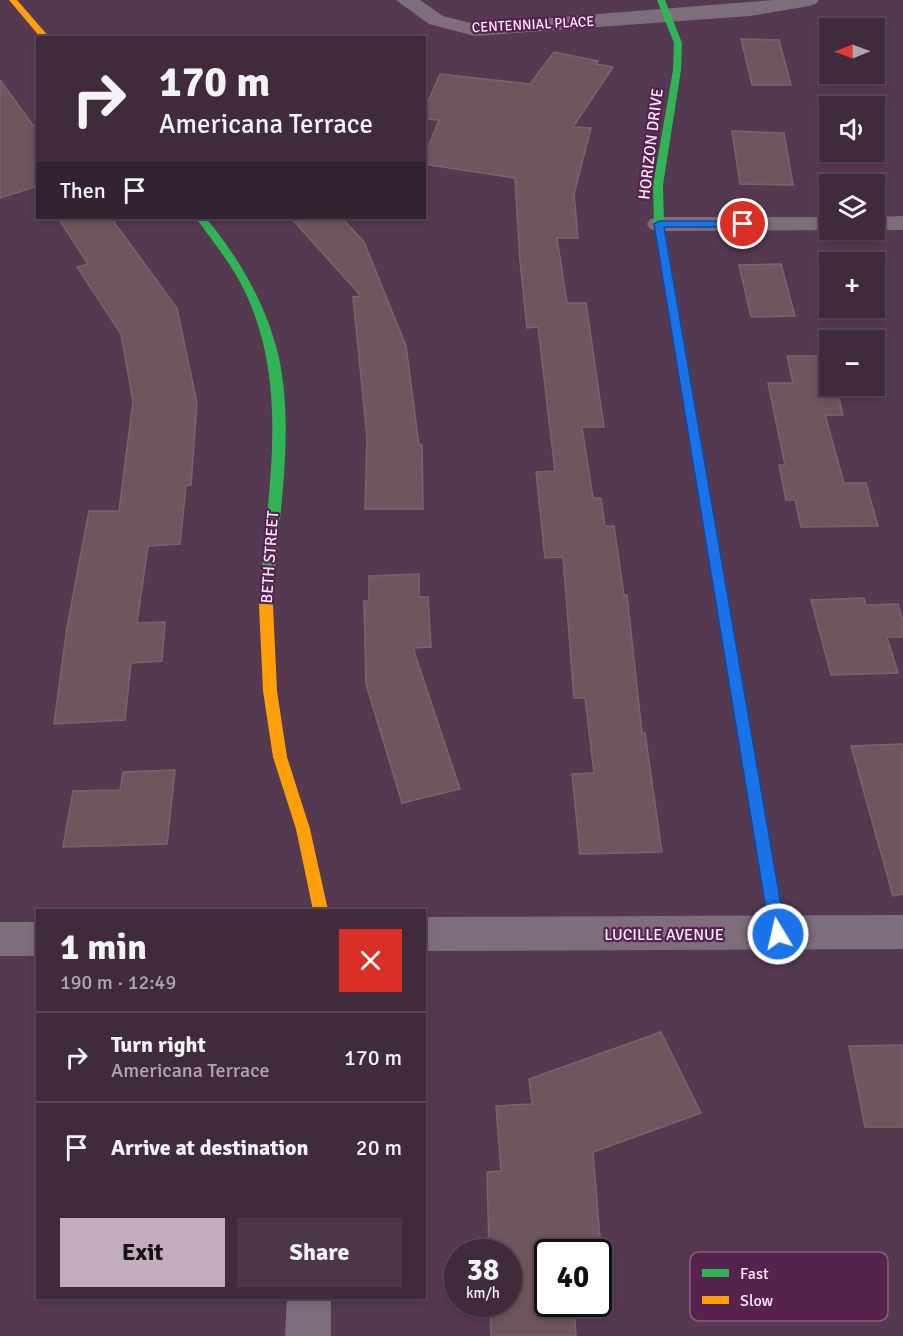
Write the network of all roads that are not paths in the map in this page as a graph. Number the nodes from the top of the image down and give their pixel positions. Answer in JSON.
{"nodes":[{"id":1,"x":14,"y":0,"type":"edge"},
{"id":2,"x":406,"y":0,"type":"edge"},
{"id":3,"x":809,"y":0,"type":"edge"},
{"id":4,"x":664,"y":8,"type":"edge"},
{"id":5,"x":44,"y":36,"type":"edge"},
{"id":6,"x":202,"y":219,"type":"edge"},
{"id":7,"x":659,"y":224,"type":"junction"},
{"id":8,"x":819,"y":224,"type":"edge"},
{"id":9,"x":885,"y":224,"type":"edge"},
{"id":10,"x":903,"y":224,"type":"edge"},
{"id":11,"x":321,"y":909,"type":"edge"},
{"id":12,"x":903,"y":932,"type":"edge"},
{"id":13,"x":426,"y":934,"type":"edge"},
{"id":14,"x":778,"y":934,"type":"junction"},
{"id":15,"x":0,"y":939,"type":"edge"},
{"id":16,"x":36,"y":939,"type":"edge"},
{"id":17,"x":309,"y":1299,"type":"edge"},
{"id":18,"x":308,"y":1336,"type":"edge"}],
"edges":[{"from":1,"to":5,"type":"street"},
{"from":2,"to":4,"type":"street","name":"CENTENNIAL PLACE"},
{"from":3,"to":4,"type":"street","name":"CENTENNIAL PLACE"},
{"from":4,"to":7,"type":"street","name":"HORIZON DRIVE"},
{"from":6,"to":11,"type":"street","name":"BETH STREET"},
{"from":7,"to":8,"type":"street"},
{"from":7,"to":14,"type":"street","name":"HORIZON DRIVE"},
{"from":9,"to":10,"type":"street"},
{"from":12,"to":14,"type":"street","name":"LUCILLE AVENUE"},
{"from":13,"to":14,"type":"street","name":"LUCILLE AVENUE"},
{"from":15,"to":16,"type":"street"},
{"from":17,"to":18,"type":"street"}]}
